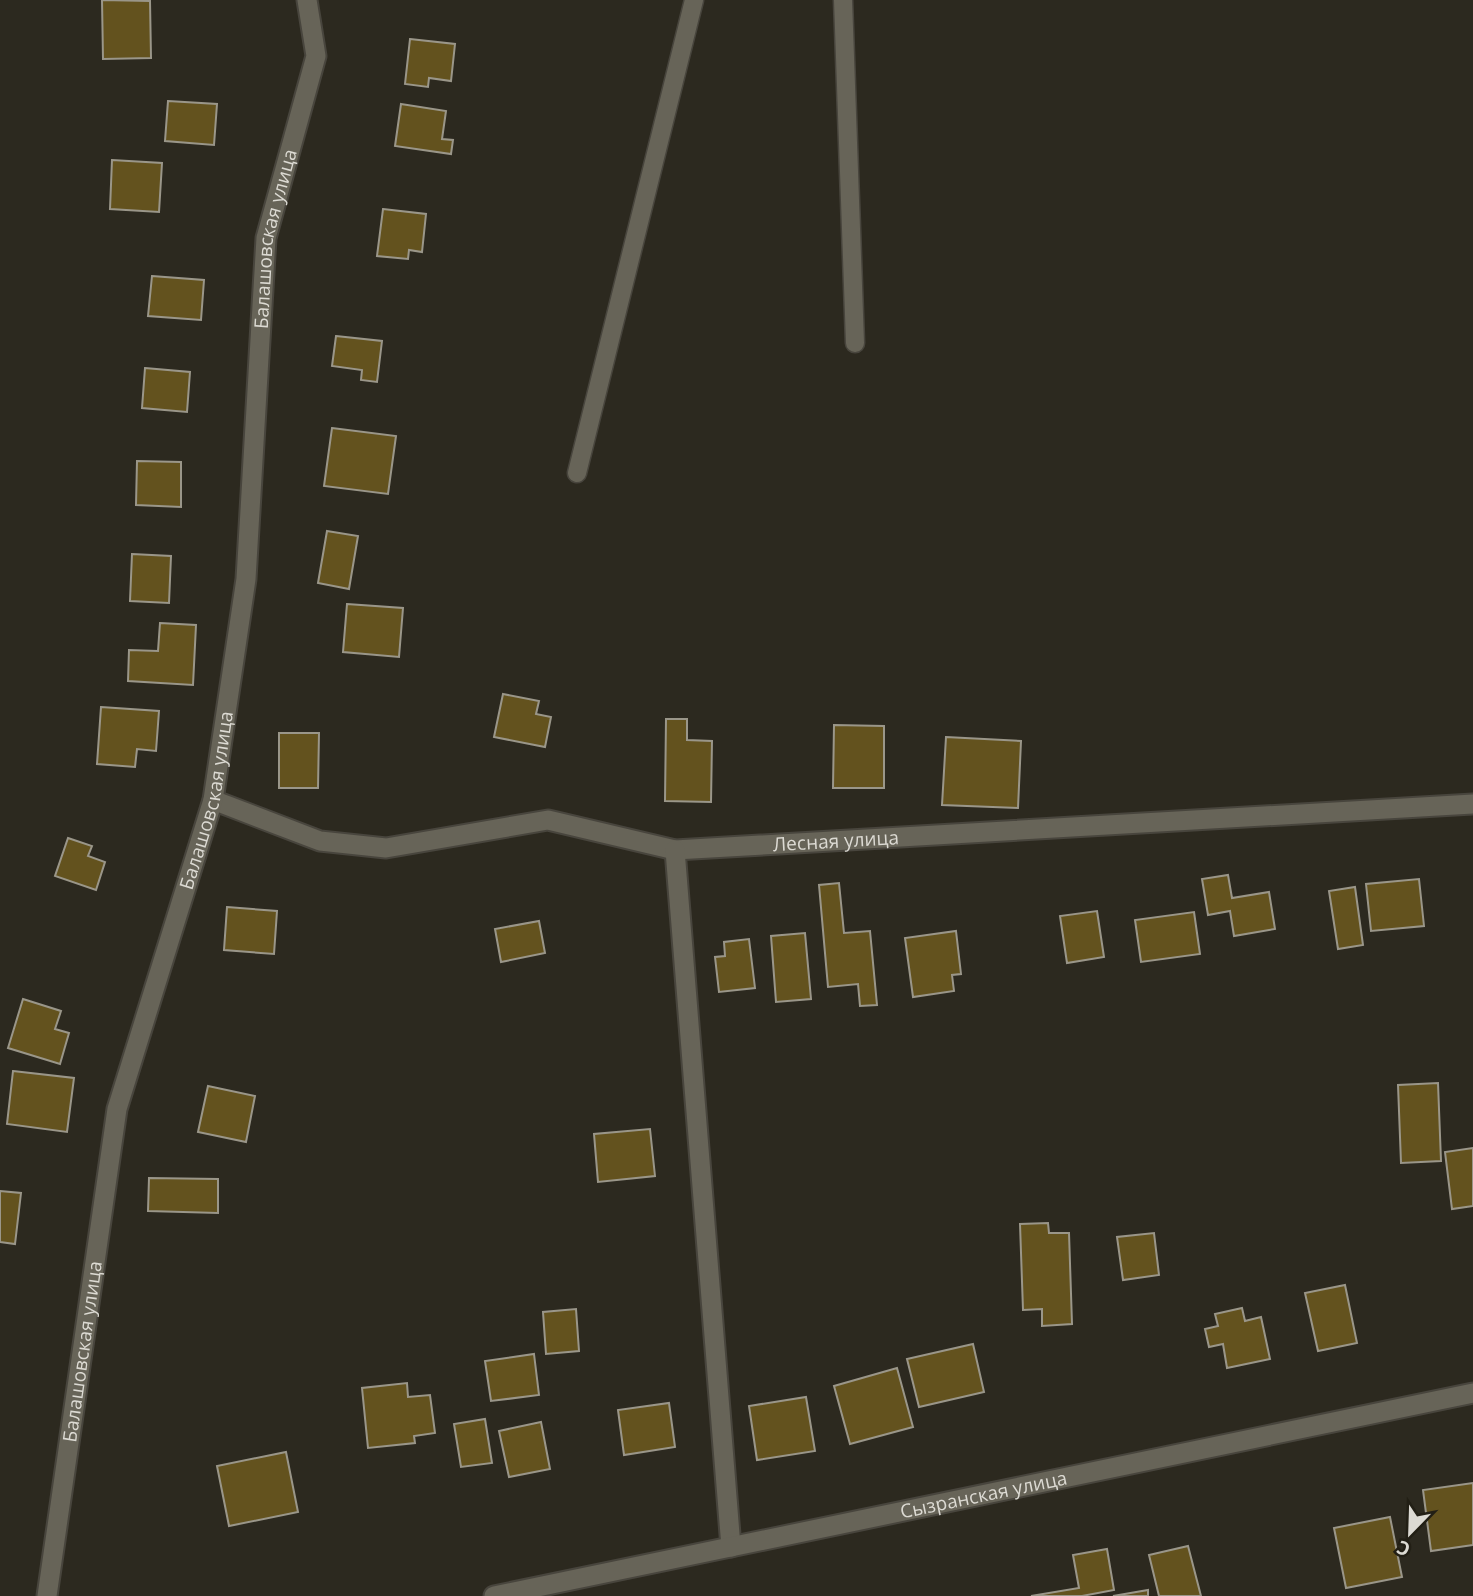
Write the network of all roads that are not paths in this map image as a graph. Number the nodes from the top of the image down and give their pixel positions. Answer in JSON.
{"nodes":[{"id":1,"x":307,"y":0,"type":"edge"},
{"id":2,"x":694,"y":0,"type":"edge"},
{"id":3,"x":843,"y":0,"type":"edge"},
{"id":4,"x":855,"y":343,"type":"dead end"},
{"id":5,"x":577,"y":473,"type":"dead end"},
{"id":6,"x":213,"y":800,"type":"junction"},
{"id":7,"x":1473,"y":804,"type":"edge"},
{"id":8,"x":675,"y":850,"type":"junction"},
{"id":9,"x":1473,"y":1393,"type":"edge"},
{"id":10,"x":731,"y":1546,"type":"junction"},
{"id":11,"x":47,"y":1596,"type":"edge"},
{"id":12,"x":494,"y":1596,"type":"edge"}],
"edges":[{"from":1,"to":6,"type":"street","name":"Балашовская улица"},
{"from":2,"to":5,"type":"lane"},
{"from":3,"to":4,"type":"lane"},
{"from":6,"to":8,"type":"street","name":"Лесная улица"},
{"from":6,"to":11,"type":"street","name":"Балашовская улица"},
{"from":7,"to":8,"type":"street","name":"Лесная улица"},
{"from":8,"to":10,"type":"street"},
{"from":9,"to":10,"type":"street","name":"Сызранская улица"},
{"from":10,"to":12,"type":"street","name":"Сызранская улица"}]}
